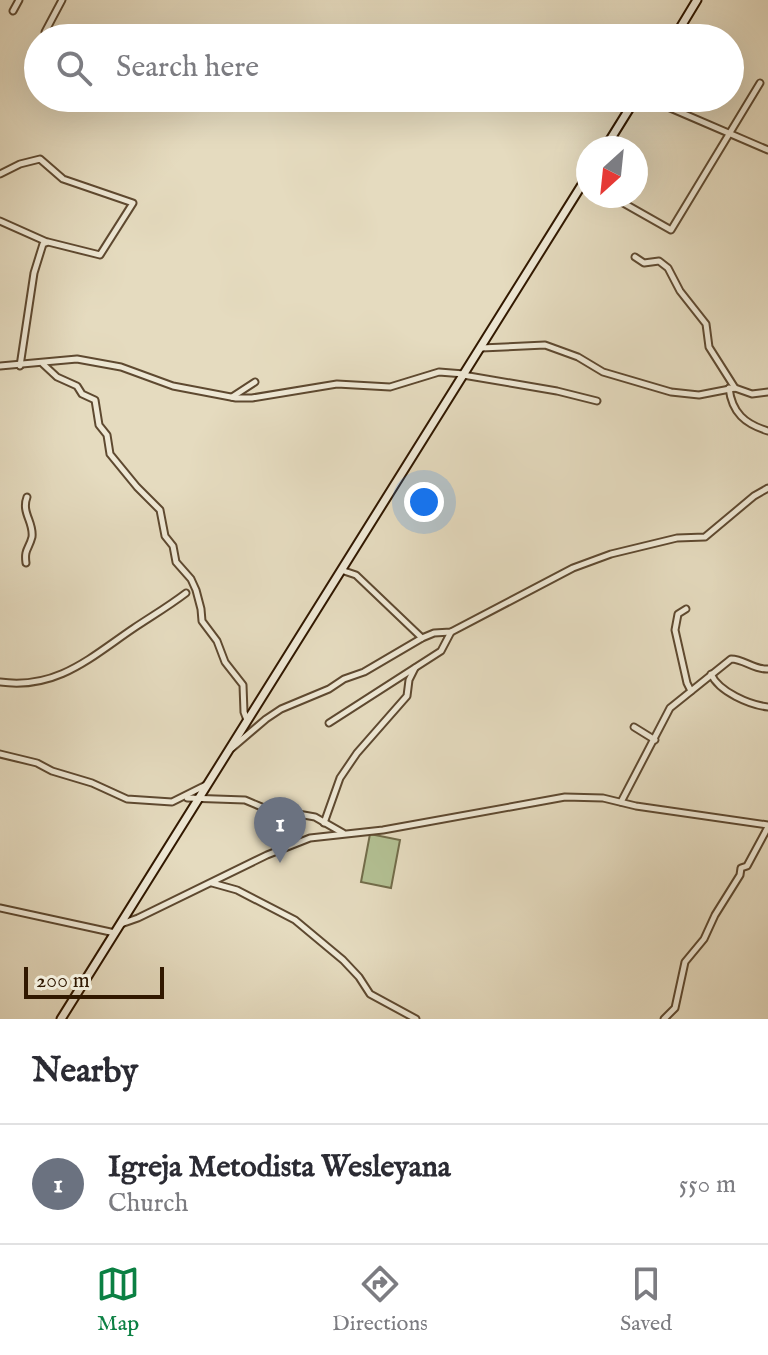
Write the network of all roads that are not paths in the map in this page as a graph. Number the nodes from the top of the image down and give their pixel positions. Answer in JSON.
{"nodes":[{"id":1,"x":19,"y":0,"type":"edge"},
{"id":2,"x":62,"y":0,"type":"edge"},
{"id":3,"x":697,"y":0,"type":"edge"},
{"id":4,"x":13,"y":11,"type":"dead end"},
{"id":5,"x":49,"y":24,"type":"edge"},
{"id":6,"x":682,"y":24,"type":"edge"},
{"id":7,"x":760,"y":83,"type":"dead end"},
{"id":8,"x":744,"y":110,"type":"edge"},
{"id":9,"x":627,"y":112,"type":"edge"},
{"id":10,"x":680,"y":112,"type":"edge"},
{"id":11,"x":743,"y":112,"type":"edge"},
{"id":12,"x":730,"y":133,"type":"junction"},
{"id":13,"x":612,"y":136,"type":"edge"},
{"id":14,"x":768,"y":150,"type":"edge"},
{"id":15,"x":0,"y":174,"type":"edge"},
{"id":16,"x":576,"y":197,"type":"edge"},
{"id":17,"x":632,"y":208,"type":"edge"},
{"id":18,"x":0,"y":221,"type":"edge"},
{"id":19,"x":48,"y":242,"type":"junction"},
{"id":20,"x":635,"y":257,"type":"dead end"},
{"id":21,"x":480,"y":348,"type":"junction"},
{"id":22,"x":43,"y":364,"type":"junction"},
{"id":23,"x":0,"y":366,"type":"edge"},
{"id":24,"x":20,"y":366,"type":"junction"},
{"id":25,"x":463,"y":375,"type":"junction"},
{"id":26,"x":255,"y":382,"type":"dead end"},
{"id":27,"x":732,"y":388,"type":"junction"},
{"id":28,"x":243,"y":390,"type":"junction"},
{"id":29,"x":256,"y":390,"type":"dead end"},
{"id":30,"x":768,"y":392,"type":"edge"},
{"id":31,"x":231,"y":398,"type":"junction"},
{"id":32,"x":597,"y":401,"type":"dead end"},
{"id":33,"x":768,"y":431,"type":"edge"},
{"id":34,"x":768,"y":488,"type":"edge"},
{"id":35,"x":27,"y":497,"type":"dead end"},
{"id":36,"x":26,"y":563,"type":"dead end"},
{"id":37,"x":341,"y":570,"type":"junction"},
{"id":38,"x":186,"y":593,"type":"dead end"},
{"id":39,"x":686,"y":609,"type":"dead end"},
{"id":40,"x":451,"y":632,"type":"junction"},
{"id":41,"x":422,"y":638,"type":"junction"},
{"id":42,"x":415,"y":668,"type":"junction"},
{"id":43,"x":768,"y":669,"type":"edge"},
{"id":44,"x":710,"y":678,"type":"junction"},
{"id":45,"x":0,"y":682,"type":"edge"},
{"id":46,"x":691,"y":692,"type":"junction"},
{"id":47,"x":768,"y":707,"type":"edge"},
{"id":48,"x":247,"y":720,"type":"junction"},
{"id":49,"x":329,"y":723,"type":"dead end"},
{"id":50,"x":634,"y":727,"type":"dead end"},
{"id":51,"x":655,"y":740,"type":"junction"},
{"id":52,"x":229,"y":750,"type":"junction"},
{"id":53,"x":0,"y":754,"type":"edge"},
{"id":54,"x":204,"y":792,"type":"junction"},
{"id":55,"x":186,"y":797,"type":"junction"},
{"id":56,"x":620,"y":802,"type":"junction"},
{"id":57,"x":324,"y":823,"type":"junction"},
{"id":58,"x":768,"y":826,"type":"edge"},
{"id":59,"x":343,"y":833,"type":"junction"},
{"id":60,"x":211,"y":883,"type":"junction"},
{"id":61,"x":0,"y":908,"type":"edge"},
{"id":62,"x":120,"y":924,"type":"junction"},
{"id":63,"x":115,"y":933,"type":"junction"},
{"id":64,"x":61,"y":1019,"type":"edge"},
{"id":65,"x":416,"y":1019,"type":"edge"},
{"id":66,"x":664,"y":1019,"type":"edge"}],
"edges":[{"from":1,"to":4,"type":"street"},
{"from":2,"to":5,"type":"street"},
{"from":3,"to":6,"type":"street"},
{"from":7,"to":8,"type":"street"},
{"from":9,"to":13,"type":"street"},
{"from":10,"to":12,"type":"street"},
{"from":11,"to":12,"type":"street"},
{"from":12,"to":14,"type":"street"},
{"from":12,"to":17,"type":"street"},
{"from":15,"to":19,"type":"street"},
{"from":16,"to":21,"type":"street"},
{"from":18,"to":19,"type":"street"},
{"from":19,"to":24,"type":"street"},
{"from":20,"to":27,"type":"street"},
{"from":21,"to":25,"type":"street"},
{"from":21,"to":27,"type":"street"},
{"from":22,"to":24,"type":"street"},
{"from":22,"to":31,"type":"street"},
{"from":22,"to":48,"type":"street"},
{"from":23,"to":24,"type":"street"},
{"from":25,"to":31,"type":"street"},
{"from":25,"to":32,"type":"street"},
{"from":25,"to":37,"type":"street"},
{"from":26,"to":28,"type":"street"},
{"from":27,"to":30,"type":"street"},
{"from":27,"to":33,"type":"street"},
{"from":28,"to":29,"type":"street"},
{"from":28,"to":31,"type":"street"},
{"from":34,"to":40,"type":"street"},
{"from":35,"to":36,"type":"street"},
{"from":37,"to":41,"type":"street"},
{"from":37,"to":48,"type":"street"},
{"from":38,"to":45,"type":"street"},
{"from":39,"to":46,"type":"street"},
{"from":40,"to":41,"type":"street"},
{"from":40,"to":42,"type":"street"},
{"from":41,"to":52,"type":"street"},
{"from":42,"to":49,"type":"street"},
{"from":42,"to":57,"type":"street"},
{"from":43,"to":44,"type":"street"},
{"from":44,"to":46,"type":"street"},
{"from":44,"to":47,"type":"street"},
{"from":46,"to":51,"type":"street"},
{"from":48,"to":52,"type":"street"},
{"from":50,"to":51,"type":"street"},
{"from":51,"to":56,"type":"street"},
{"from":52,"to":54,"type":"street"},
{"from":53,"to":55,"type":"street"},
{"from":54,"to":55,"type":"street"},
{"from":54,"to":55,"type":"street"},
{"from":54,"to":57,"type":"street"},
{"from":54,"to":62,"type":"street"},
{"from":56,"to":58,"type":"street"},
{"from":56,"to":59,"type":"street"},
{"from":57,"to":59,"type":"street"},
{"from":58,"to":66,"type":"street"},
{"from":59,"to":60,"type":"street"},
{"from":60,"to":62,"type":"street"},
{"from":60,"to":65,"type":"street"},
{"from":61,"to":63,"type":"street"},
{"from":62,"to":63,"type":"street"},
{"from":63,"to":64,"type":"street"}]}
